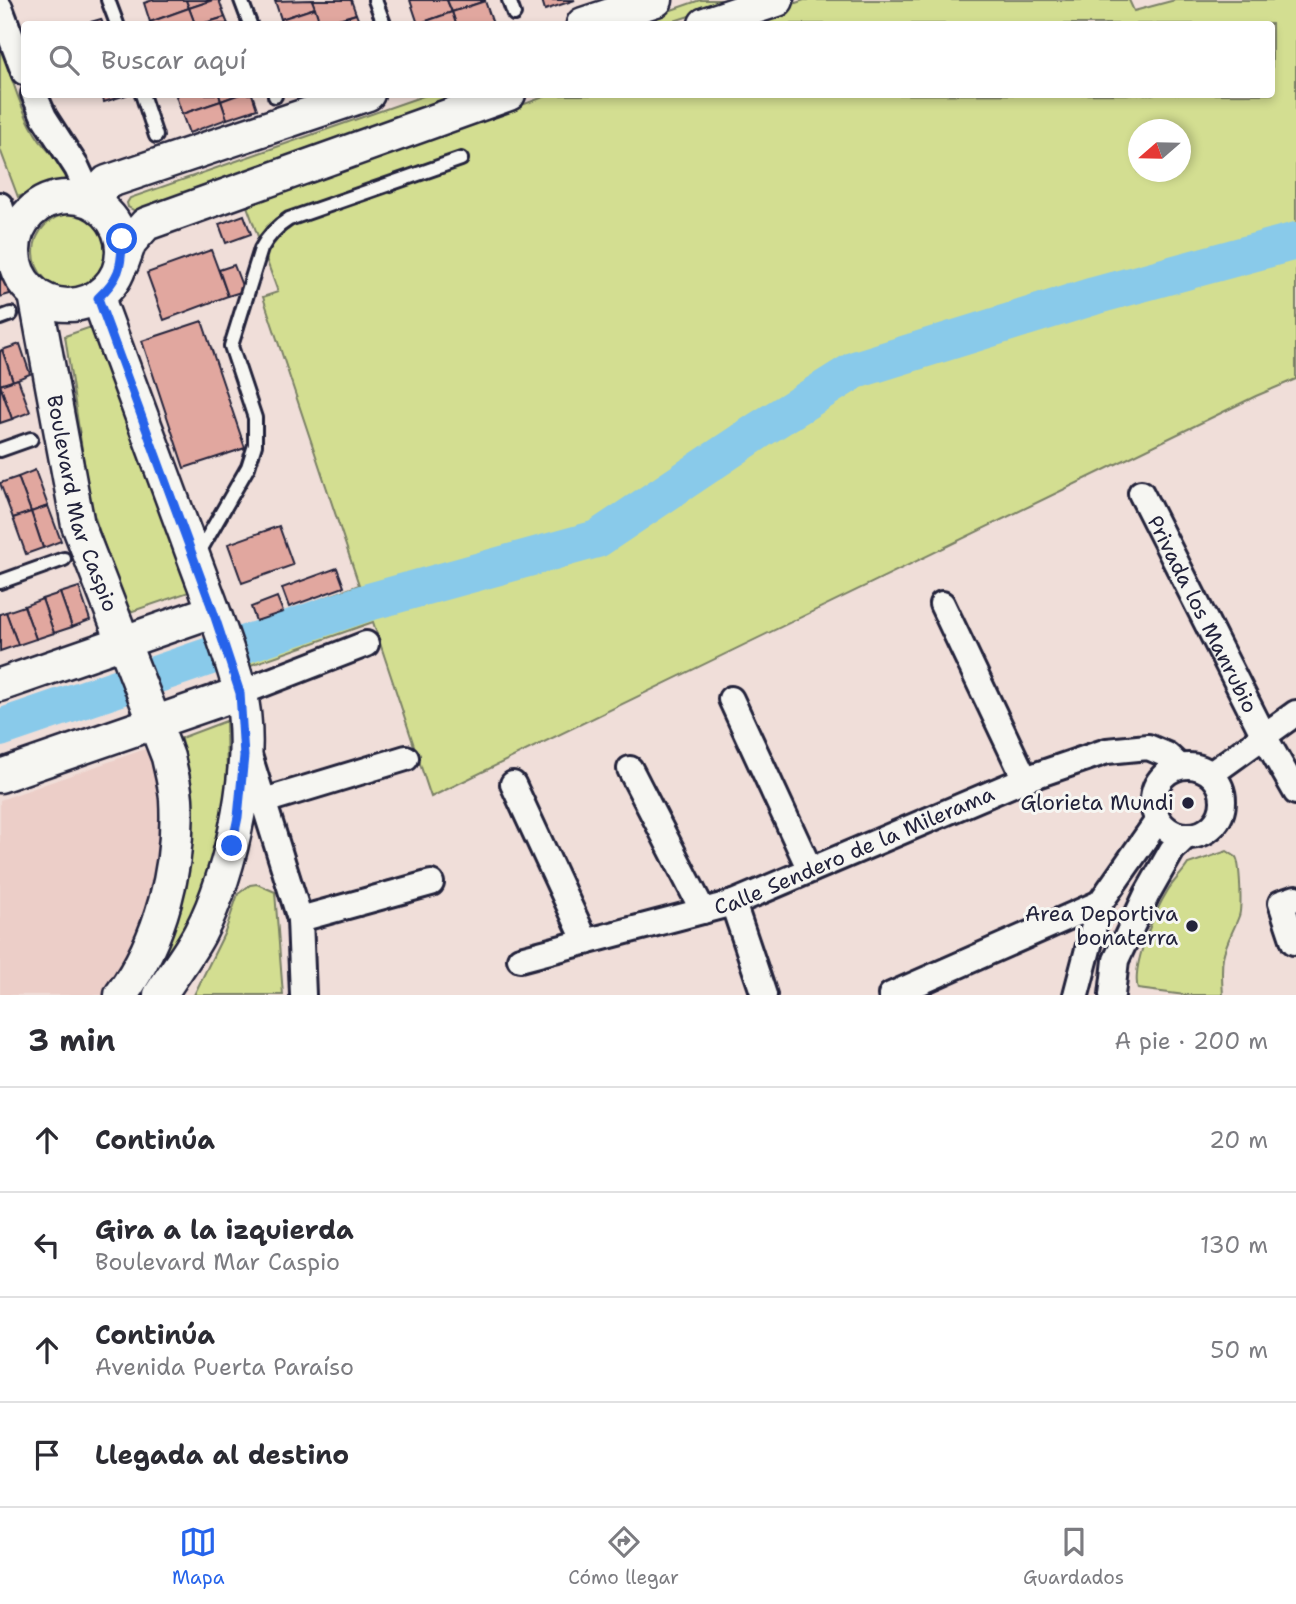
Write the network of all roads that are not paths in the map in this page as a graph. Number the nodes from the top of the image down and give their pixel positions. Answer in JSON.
{"nodes":[{"id":1,"x":108,"y":0,"type":"edge"},
{"id":2,"x":241,"y":0,"type":"edge"},
{"id":3,"x":376,"y":0,"type":"edge"},
{"id":4,"x":509,"y":0,"type":"edge"},
{"id":5,"x":656,"y":0,"type":"edge"},
{"id":6,"x":777,"y":0,"type":"edge"},
{"id":7,"x":0,"y":8,"type":"edge"},
{"id":8,"x":514,"y":14,"type":"dead end"},
{"id":9,"x":614,"y":20,"type":"edge"},
{"id":10,"x":116,"y":21,"type":"edge"},
{"id":11,"x":249,"y":21,"type":"edge"},
{"id":12,"x":383,"y":21,"type":"edge"},
{"id":13,"x":714,"y":21,"type":"edge"},
{"id":14,"x":21,"y":64,"type":"edge"},
{"id":15,"x":36,"y":98,"type":"edge"},
{"id":16,"x":143,"y":98,"type":"edge"},
{"id":17,"x":356,"y":98,"type":"edge"},
{"id":18,"x":498,"y":98,"type":"edge"},
{"id":19,"x":156,"y":136,"type":"dead end"},
{"id":20,"x":461,"y":159,"type":"dead end"},
{"id":21,"x":87,"y":199,"type":"junction"},
{"id":22,"x":0,"y":205,"type":"edge"},
{"id":23,"x":13,"y":247,"type":"junction"},
{"id":24,"x":122,"y":264,"type":"junction"},
{"id":25,"x":35,"y":294,"type":"junction"},
{"id":26,"x":98,"y":298,"type":"junction"},
{"id":27,"x":31,"y":439,"type":"dead end"},
{"id":28,"x":0,"y":450,"type":"edge"},
{"id":29,"x":1141,"y":493,"type":"dead end"},
{"id":30,"x":64,"y":559,"type":"dead end"},
{"id":31,"x":195,"y":560,"type":"junction"},
{"id":32,"x":0,"y":582,"type":"edge"},
{"id":33,"x":942,"y":604,"type":"dead end"},
{"id":34,"x":213,"y":611,"type":"junction"},
{"id":35,"x":366,"y":644,"type":"dead end"},
{"id":36,"x":127,"y":651,"type":"junction"},
{"id":37,"x":237,"y":684,"type":"junction"},
{"id":38,"x":0,"y":685,"type":"edge"},
{"id":39,"x":731,"y":699,"type":"dead end"},
{"id":40,"x":1296,"y":713,"type":"edge"},
{"id":41,"x":152,"y":715,"type":"junction"},
{"id":42,"x":1264,"y":736,"type":"junction"},
{"id":43,"x":244,"y":740,"type":"junction"},
{"id":44,"x":406,"y":758,"type":"dead end"},
{"id":45,"x":1180,"y":766,"type":"junction"},
{"id":46,"x":631,"y":769,"type":"dead end"},
{"id":47,"x":1211,"y":774,"type":"junction"},
{"id":48,"x":0,"y":776,"type":"edge"},
{"id":49,"x":1025,"y":779,"type":"junction"},
{"id":50,"x":513,"y":784,"type":"dead end"},
{"id":51,"x":1296,"y":792,"type":"edge"},
{"id":52,"x":264,"y":802,"type":"junction"},
{"id":53,"x":1158,"y":820,"type":"junction"},
{"id":54,"x":1185,"y":837,"type":"junction"},
{"id":55,"x":810,"y":870,"type":"junction"},
{"id":56,"x":430,"y":883,"type":"dead end"},
{"id":57,"x":1288,"y":901,"type":"edge"},
{"id":58,"x":1100,"y":903,"type":"junction"},
{"id":59,"x":733,"y":904,"type":"junction"},
{"id":60,"x":703,"y":911,"type":"junction"},
{"id":61,"x":300,"y":919,"type":"junction"},
{"id":62,"x":586,"y":942,"type":"junction"},
{"id":63,"x":1294,"y":942,"type":"dead end"},
{"id":64,"x":520,"y":959,"type":"dead end"},
{"id":65,"x":121,"y":995,"type":"edge"},
{"id":66,"x":160,"y":995,"type":"edge"},
{"id":67,"x":303,"y":995,"type":"edge"},
{"id":68,"x":764,"y":995,"type":"edge"},
{"id":69,"x":891,"y":995,"type":"edge"},
{"id":70,"x":1076,"y":995,"type":"edge"},
{"id":71,"x":1112,"y":995,"type":"edge"}],
"edges":[{"from":1,"to":10,"type":"lane"},
{"from":2,"to":11,"type":"lane"},
{"from":3,"to":12,"type":"lane"},
{"from":4,"to":8,"type":"lane"},
{"from":5,"to":9,"type":"street"},
{"from":6,"to":13,"type":"street"},
{"from":7,"to":14,"type":"street"},
{"from":15,"to":21,"type":"street"},
{"from":16,"to":19,"type":"lane"},
{"from":17,"to":21,"type":"street"},
{"from":18,"to":24,"type":"street"},
{"from":20,"to":31,"type":"lane"},
{"from":21,"to":23,"type":"street"},
{"from":21,"to":24,"type":"street"},
{"from":22,"to":23,"type":"street"},
{"from":23,"to":25,"type":"street"},
{"from":24,"to":26,"type":"street"},
{"from":25,"to":26,"type":"street"},
{"from":25,"to":36,"type":"street","name":"Boulevard Mar Caspio"},
{"from":26,"to":31,"type":"street"},
{"from":27,"to":28,"type":"lane"},
{"from":29,"to":42,"type":"street","name":"Privada los Manrubio"},
{"from":30,"to":32,"type":"lane"},
{"from":31,"to":34,"type":"street"},
{"from":33,"to":49,"type":"street"},
{"from":34,"to":36,"type":"street"},
{"from":34,"to":37,"type":"street"},
{"from":35,"to":37,"type":"street"},
{"from":36,"to":38,"type":"street"},
{"from":36,"to":41,"type":"street","name":"Boulevard Mar Caspio"},
{"from":37,"to":41,"type":"street"},
{"from":37,"to":43,"type":"street"},
{"from":39,"to":55,"type":"street"},
{"from":40,"to":42,"type":"street"},
{"from":41,"to":48,"type":"street"},
{"from":41,"to":65,"type":"street","name":"Boulevard Mar Caspio"},
{"from":42,"to":47,"type":"street"},
{"from":42,"to":51,"type":"street","name":"Privada los Manrubio"},
{"from":43,"to":52,"type":"street"},
{"from":43,"to":66,"type":"street"},
{"from":44,"to":52,"type":"street"},
{"from":45,"to":47,"type":"street"},
{"from":45,"to":49,"type":"street","name":"Calle Sendero de la Milerama"},
{"from":45,"to":53,"type":"street"},
{"from":46,"to":60,"type":"street"},
{"from":47,"to":54,"type":"street"},
{"from":49,"to":55,"type":"street","name":"Calle Sendero de la Milerama"},
{"from":50,"to":62,"type":"street"},
{"from":52,"to":61,"type":"street"},
{"from":53,"to":54,"type":"street"},
{"from":53,"to":58,"type":"street"},
{"from":54,"to":71,"type":"street"},
{"from":55,"to":59,"type":"street","name":"Calle Sendero de la Milerama"},
{"from":56,"to":61,"type":"street"},
{"from":57,"to":63,"type":"street"},
{"from":58,"to":69,"type":"street"},
{"from":58,"to":70,"type":"street"},
{"from":59,"to":60,"type":"street","name":"Calle Sendero de la Milerama"},
{"from":59,"to":68,"type":"street"},
{"from":60,"to":62,"type":"street","name":"Calle Sendero de la Milerama"},
{"from":61,"to":67,"type":"street"},
{"from":62,"to":64,"type":"street","name":"Calle Sendero de la Milerama"}]}
